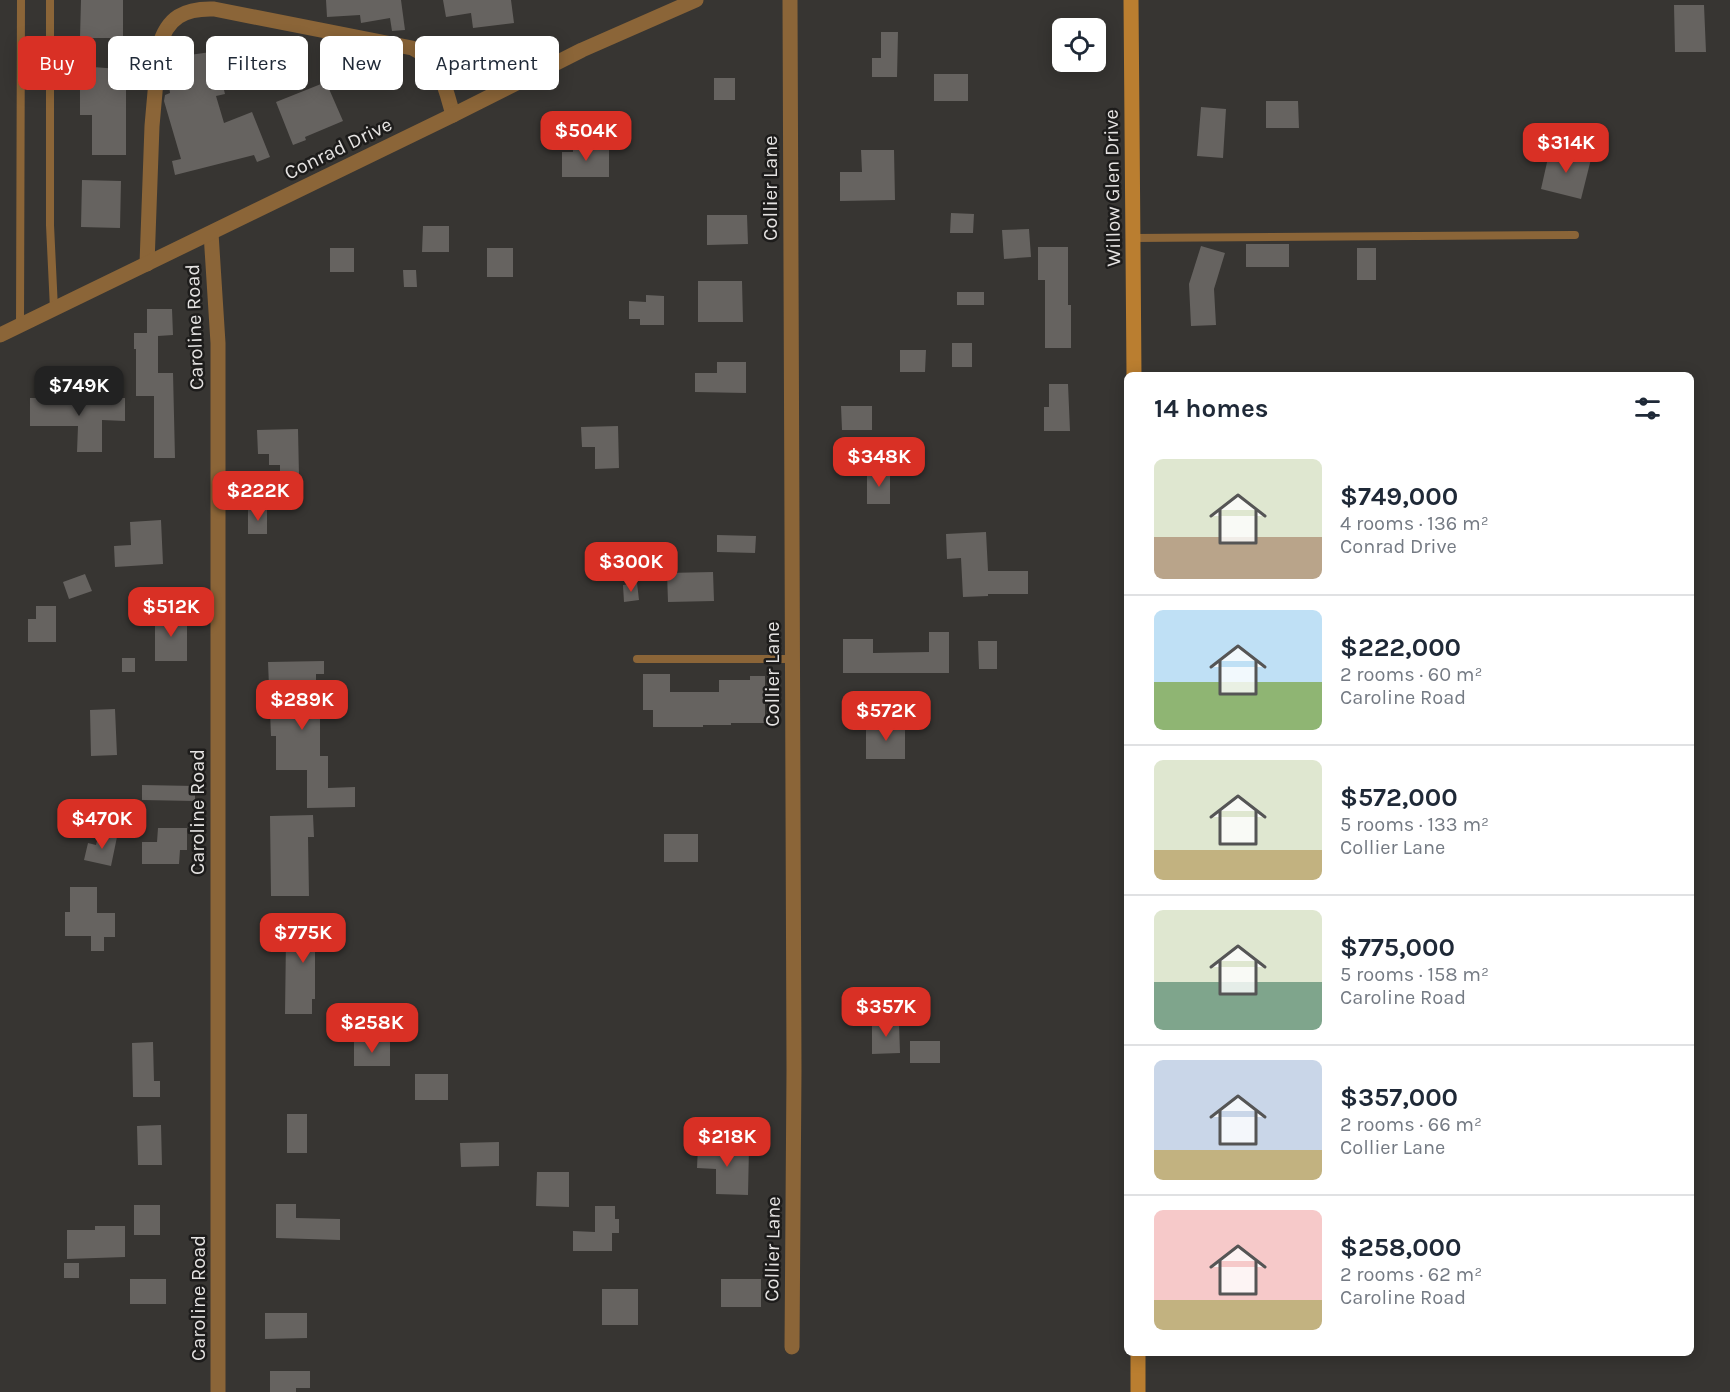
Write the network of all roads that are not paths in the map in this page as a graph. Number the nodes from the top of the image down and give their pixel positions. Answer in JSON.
{"nodes":[{"id":1,"x":21,"y":0,"type":"edge"},
{"id":2,"x":50,"y":0,"type":"edge"},
{"id":3,"x":696,"y":0,"type":"edge"},
{"id":4,"x":790,"y":0,"type":"edge"},
{"id":5,"x":1131,"y":0,"type":"edge"},
{"id":6,"x":453,"y":116,"type":"junction"},
{"id":7,"x":211,"y":233,"type":"junction"},
{"id":8,"x":1575,"y":235,"type":"dead end"},
{"id":9,"x":1134,"y":238,"type":"junction"},
{"id":10,"x":147,"y":264,"type":"junction"},
{"id":11,"x":54,"y":309,"type":"junction"},
{"id":12,"x":20,"y":326,"type":"junction"},
{"id":13,"x":0,"y":335,"type":"edge"},
{"id":14,"x":1134,"y":372,"type":"edge"},
{"id":15,"x":637,"y":659,"type":"dead end"},
{"id":16,"x":793,"y":659,"type":"junction"},
{"id":17,"x":792,"y":1347,"type":"dead end"},
{"id":18,"x":1138,"y":1356,"type":"edge"},
{"id":19,"x":219,"y":1392,"type":"edge"},
{"id":20,"x":1138,"y":1392,"type":"edge"}],
"edges":[{"from":1,"to":12,"type":"lane"},
{"from":2,"to":11,"type":"lane"},
{"from":3,"to":6,"type":"street","name":"Conrad Drive"},
{"from":4,"to":16,"type":"street","name":"Collier Lane"},
{"from":5,"to":9,"type":"main road","name":"Willow Glen Drive"},
{"from":6,"to":7,"type":"street","name":"Conrad Drive"},
{"from":6,"to":10,"type":"street"},
{"from":7,"to":10,"type":"street","name":"Conrad Drive"},
{"from":7,"to":19,"type":"street","name":"Caroline Road"},
{"from":8,"to":9,"type":"lane"},
{"from":9,"to":14,"type":"main road","name":"Willow Glen Drive"},
{"from":10,"to":11,"type":"street","name":"Conrad Drive"},
{"from":11,"to":12,"type":"street","name":"Conrad Drive"},
{"from":12,"to":13,"type":"street","name":"Conrad Drive"},
{"from":15,"to":16,"type":"lane"},
{"from":16,"to":17,"type":"street","name":"Collier Lane"},
{"from":18,"to":20,"type":"main road"}]}
